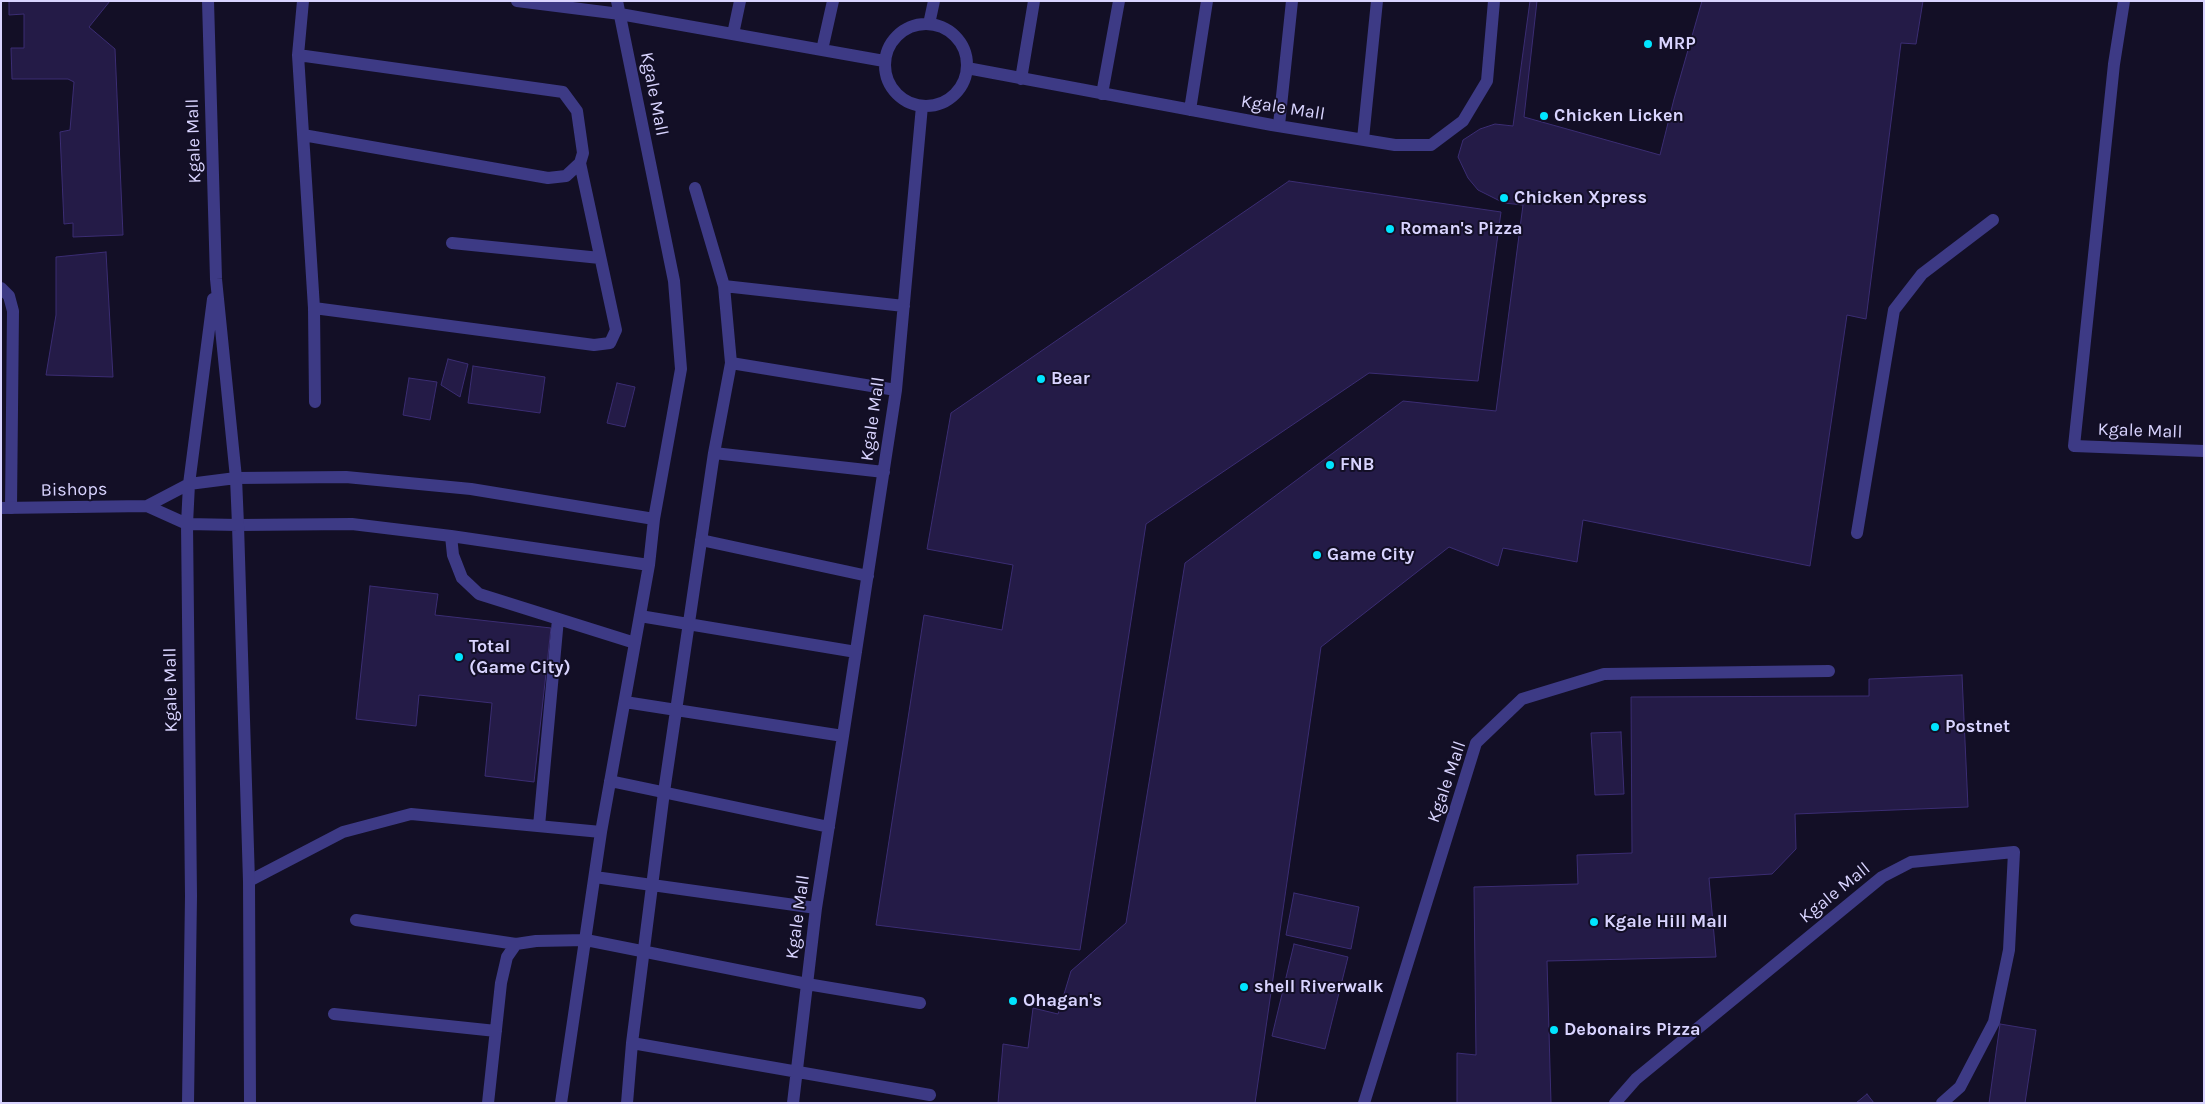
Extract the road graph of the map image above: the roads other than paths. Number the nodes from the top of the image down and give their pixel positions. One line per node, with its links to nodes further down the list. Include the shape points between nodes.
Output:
1 (208, 1): 34 (street, Kgale Mall)
2 (302, 1): 19 (street)
3 (517, 1): 15 (street)
4 (617, 1): 15 (street, Kgale Mall)
5 (740, 1): 17 (street)
6 (833, 1): 18 (street)
7 (934, 1): 16 (street)
8 (1034, 1): 22 (street)
9 (1119, 1): 23 (street)
10 (1207, 1): 25 (street)
11 (1292, 1): 26 (street)
12 (1377, 1): 28 (street)
13 (1494, 1): 28 (street, Kgale Mall, via 1487,81 1463,121 1431,145 1395,145)
14 (2124, 1): 43 (street, Kgale Mall, via 2114,64 2074,446)
15 (620, 14): 17 (street); 50 (street, Kgale Mall, via 674,281 681,370)
16 (929, 24): 20 (street, via 899,33 889,46); 21 (street, via 945,28 957,38 965,53)
17 (733, 34): 18 (street)
18 (822, 50): 20 (street)
19 (298, 55): 27 (street); 29 (street, via 563,92 577,111 583,153)
20 (884, 61): 24 (street, via 886,77 894,91 906,101)
21 (967, 68): 22 (street, Kgale Mall); 24 (street, via 962,84 952,97 938,104)
22 (1021, 79): 23 (street, Kgale Mall)
23 (1102, 94): 25 (street, Kgale Mall)
24 (922, 106): 37 (street, Kgale Mall)
25 (1190, 110): 26 (street, Kgale Mall)
26 (1279, 125): 28 (street, Kgale Mall)
27 (303, 134): 29 (street, via 548,178 566,176); 38 (street)
28 (1363, 139)
29 (580, 163): 33 (street)
30 (696, 188): 35 (street)
31 (1993, 220): 53 (street, via 1922,274 1894,310)
32 (452, 243): 33 (street)
33 (600, 258): 38 (street, via 616,330 610,343 594,345)
34 (216, 279): 46 (street, Kgale Mall); 47 (street, Kgale Mall)
35 (724, 286): 37 (street); 39 (street)
36 (1, 288): 42 (street, via 9,296 13,311)
37 (904, 306): 40 (street, Kgale Mall)
38 (314, 308): 41 (street)
39 (731, 363): 40 (street); 44 (street)
40 (896, 390): 45 (street, Kgale Mall)
41 (315, 402)
42 (6, 424): 49 (street, via 13,450)
43 (2204, 451)
44 (714, 454): 45 (street); 55 (street)
45 (884, 472): 57 (street, Kgale Mall)
46 (236, 478): 47 (street); 50 (street, via 346,477 461,488); 52 (street, Kgale Mall)
47 (189, 484): 48 (street, Bishops); 51 (street, Kgale Mall)
48 (147, 506): 49 (street, Bishops); 51 (street, Bishops)
49 (6, 508)
50 (654, 519): 56 (street, Kgale Mall)
51 (187, 524): 52 (street); 87 (street, Kgale Mall, via 191,896)
52 (238, 525): 54 (street, via 352,524); 73 (street, Kgale Mall)
53 (1857, 533)
54 (451, 536): 56 (street); 59 (street, via 462,578 479,594)
55 (702, 540): 57 (street); 60 (street)
56 (649, 565): 58 (street, Kgale Mall)
57 (868, 576): 62 (street, Kgale Mall)
58 (640, 616): 60 (street); 61 (street, Kgale Mall)
59 (558, 618): 61 (street); 69 (street)
60 (688, 624): 62 (street); 65 (street)
61 (635, 643): 64 (street, Kgale Mall)
62 (856, 652): 66 (street, Kgale Mall)
63 (1829, 671): 93 (street, Kgale Mall, via 1604,674 1522,699 1476,743)
64 (625, 702): 65 (street); 67 (street, Kgale Mall)
65 (677, 710): 66 (street); 68 (street)
66 (843, 736): 70 (street, Kgale Mall)
67 (610, 781): 68 (street); 71 (street, Kgale Mall)
68 (664, 792): 70 (street); 74 (street)
69 (539, 826): 71 (street); 73 (street, via 411,814 343,832)
70 (829, 827): 75 (street, Kgale Mall)
71 (601, 832): 72 (street, Kgale Mall)
72 (595, 877): 74 (street); 77 (street, Kgale Mall)
73 (249, 881): 88 (street, Kgale Mall)
74 (653, 885): 75 (street); 79 (street)
75 (816, 908): 80 (street, Kgale Mall)
76 (356, 920): 78 (street)
77 (586, 940): 78 (street); 79 (street); 90 (street, Kgale Mall)
78 (516, 944): 83 (street, via 507,957 500,983)
79 (644, 952): 80 (street); 84 (street)
80 (807, 984): 81 (street); 85 (street, Kgale Mall)
81 (920, 1003)
82 (334, 1014): 83 (street)
83 (496, 1031): 89 (street)
84 (632, 1043): 85 (street); 91 (street)
85 (796, 1071): 86 (street); 92 (street, Kgale Mall)
86 (930, 1095)
87 (188, 1103)
88 (250, 1103)
89 (488, 1103)
90 (561, 1103)
91 (627, 1103)
92 (792, 1103)
93 (1364, 1103)
94 (1615, 1103): 95 (street, Kgale Mall, via 1636,1078 1882,877 1910,862 2014,852 2009,950 1994,1022 1960,1087)
95 (1942, 1103)

